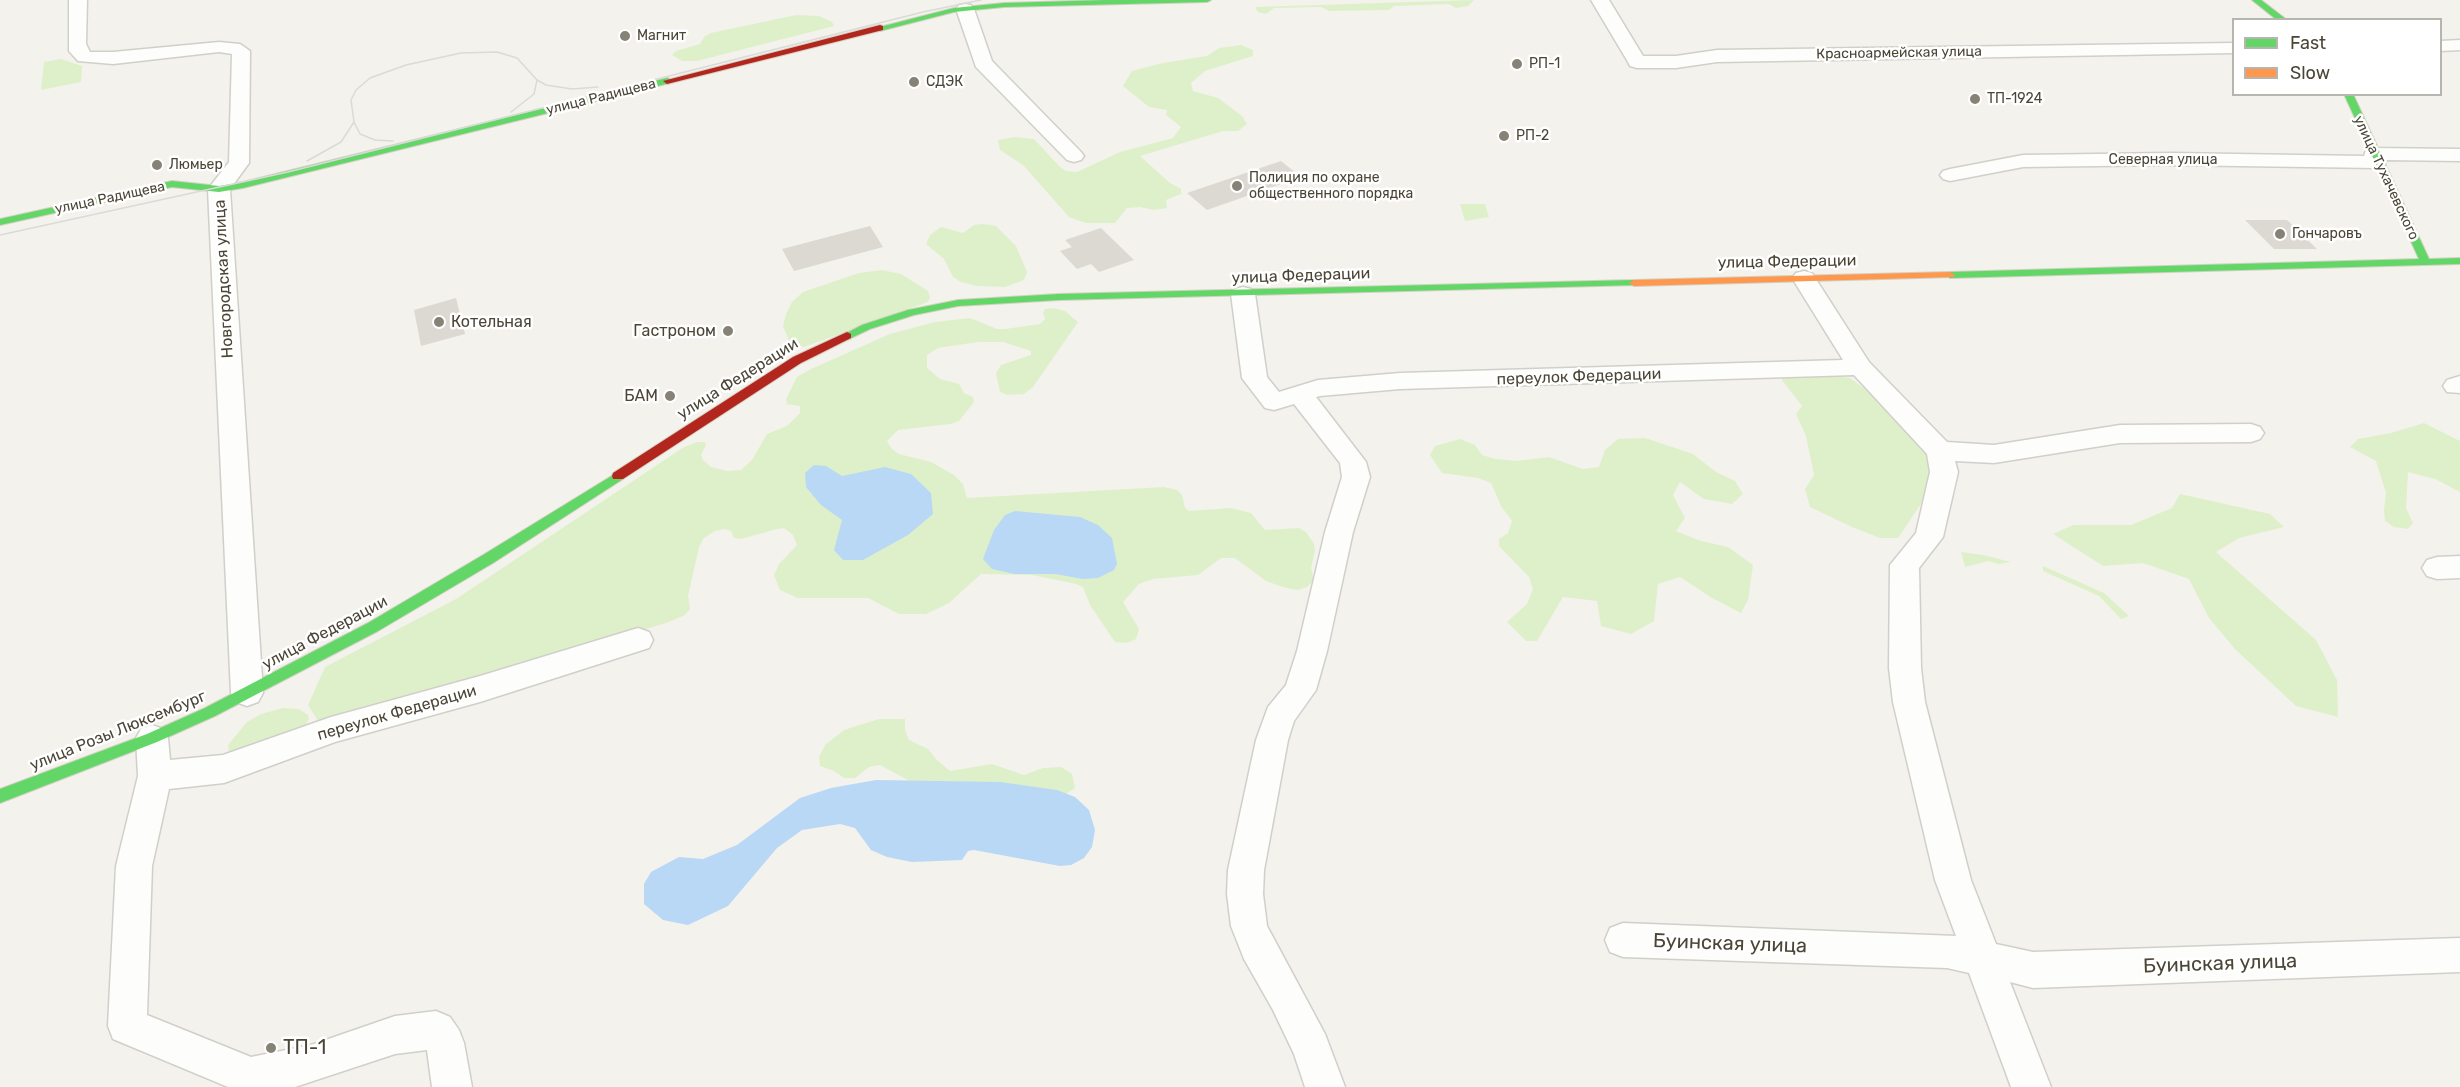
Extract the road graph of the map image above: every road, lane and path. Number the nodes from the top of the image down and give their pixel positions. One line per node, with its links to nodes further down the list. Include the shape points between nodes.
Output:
1 (78, 0): 15 (street, Новгородская улица, via 77,44 85,57 113,58 219,47 241,51 238,163)
2 (1208, 0): 5 (main road, улица Радищева)
3 (1600, 0): 9 (street, Красноармейская улица, via 1637,62 1883,52)
4 (2256, 0): 6 (main road)
5 (965, 9): 12 (street, via 982,63); 15 (main road, улица Радищева)
6 (2280, 18)
7 (2460, 45): 8 (street)
8 (2442, 46)
9 (2232, 48)
10 (2349, 96): 13 (main road, улица Тухачевского)
11 (2460, 155): 13 (street, Северная улица)
12 (1074, 156)
13 (2375, 158): 14 (street, Северная улица, via 2024,161); 17 (main road, улица Тухачевского)
14 (1950, 175)
15 (219, 189): 16 (main road, улица Радищева, via 172,184); 26 (street, Новгородская улица)
16 (0, 222)
17 (2425, 261): 18 (main road, улица Федерации); 19 (main road, улица Федерации)
18 (2460, 261)
19 (1804, 279): 20 (main road, улица Федерации); 21 (street)
20 (1243, 294): 22 (street, переулок Федерации, via 1255,378 1274,402); 26 (main road, улица Федерации, via 990,300 912,312 866,327 797,360 498,552 373,627)
21 (1860, 367): 22 (street, переулок Федерации, via 1400,381 1318,388); 24 (street)
22 (1300, 394): 34 (street, via 1353,462 1356,477 1300,690 1279,716 1272,740 1246,870 1245,894 1257,947 1311,1048)
23 (2251, 433): 24 (street, via 2120,434 1994,454)
24 (1940, 451): 32 (street, via 1944,472 1929,537 1904,565 1909,702 1953,880)
25 (638, 640): 28 (street, переулок Федерации, via 331,730 224,769)
26 (247, 693): 27 (main road, улица Розы Люксембург)
27 (152, 738): 28 (street); 29 (main road, улица Розы Люксембург)
28 (155, 776): 33 (street, via 134,866 127,1026 251,1077 311,1064 395,1035 436,1030 444,1042)
29 (0, 796)
30 (1623, 940): 32 (street, Буинская улица, via 1947,951)
31 (2460, 955): 32 (street, Буинская улица, via 2033,970)
32 (1981, 959): 35 (street)
33 (452, 1087)
34 (1325, 1087)
35 (2031, 1087)

